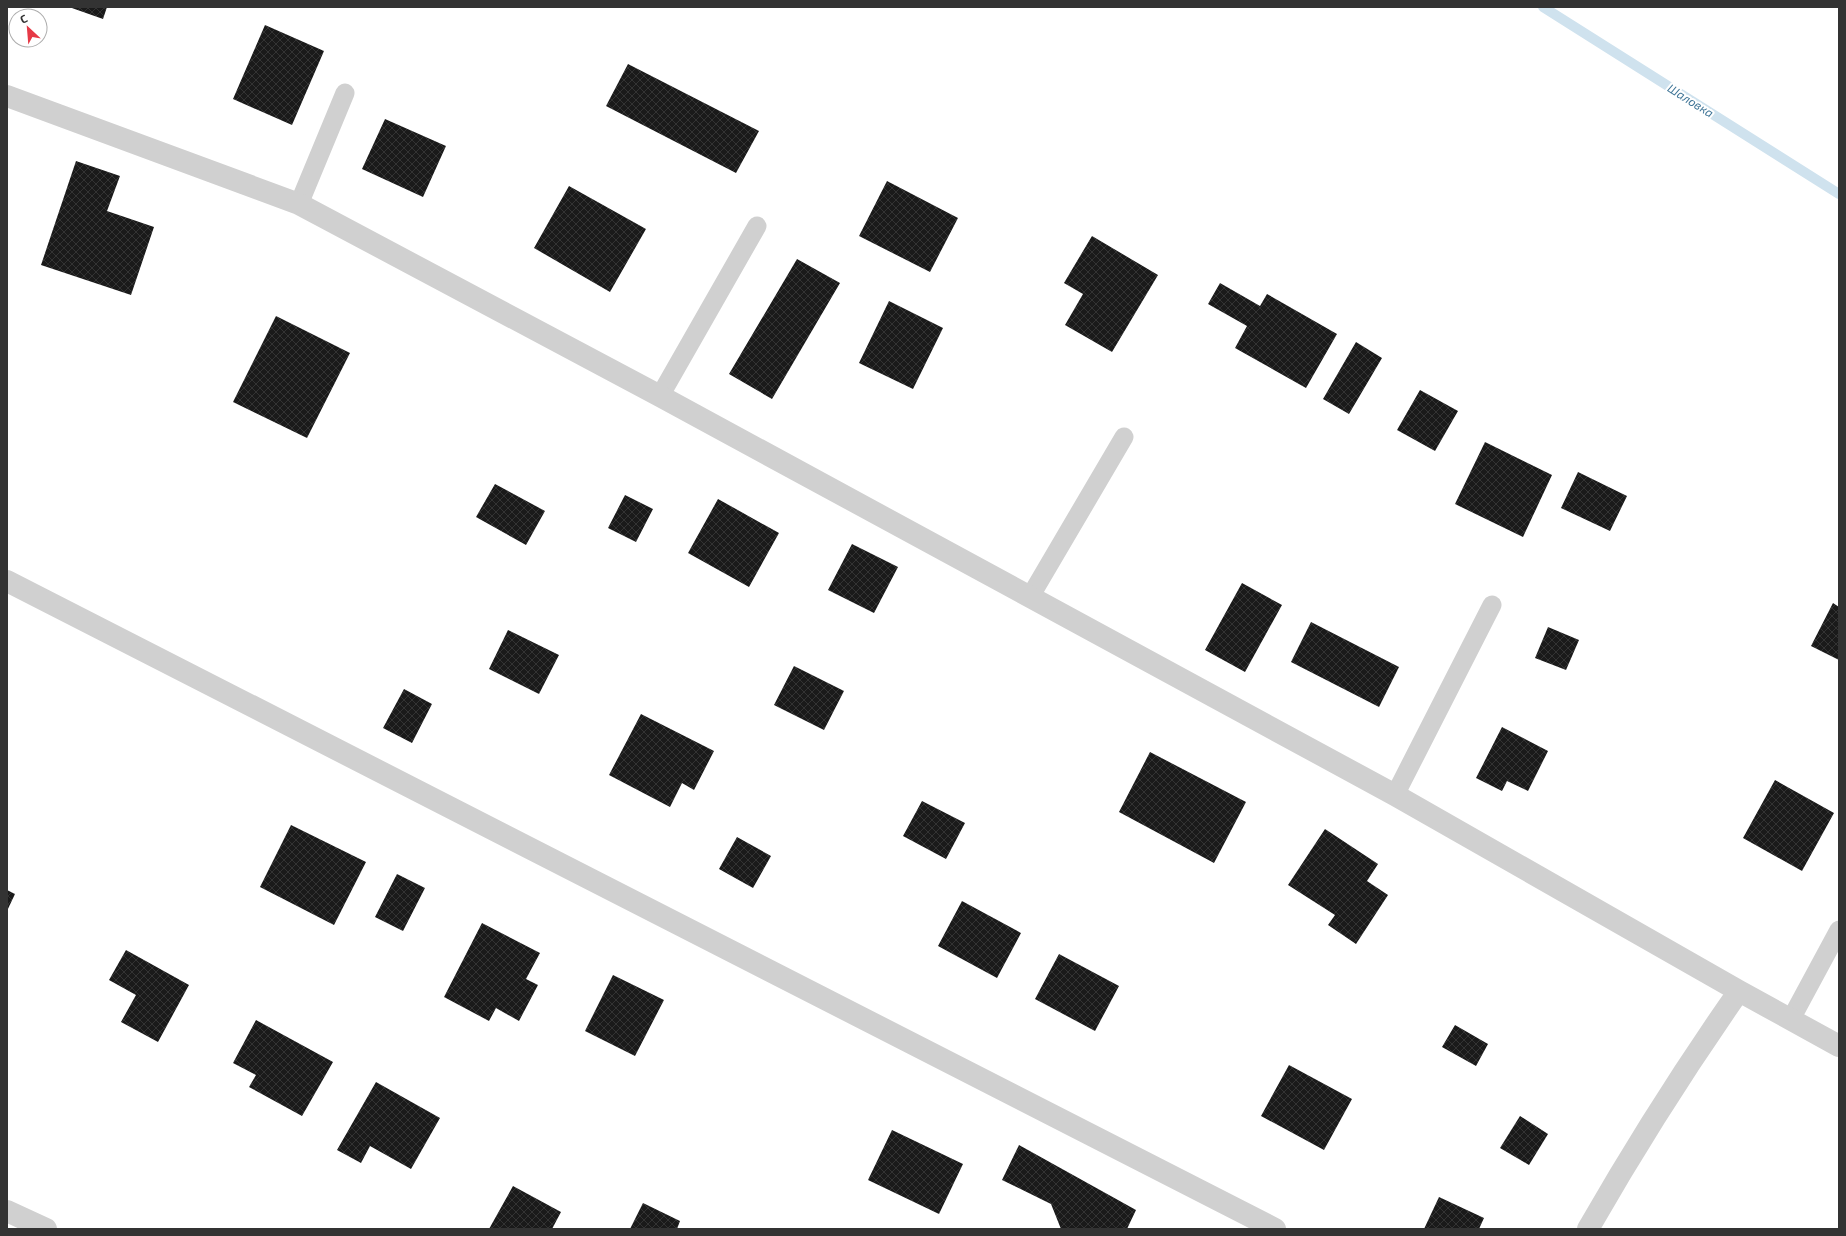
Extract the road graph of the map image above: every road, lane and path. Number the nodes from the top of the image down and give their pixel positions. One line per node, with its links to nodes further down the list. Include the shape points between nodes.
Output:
1 (345, 93): 3 (lane)
2 (7, 96): 3 (street)
3 (299, 204): 5 (street)
4 (757, 226): 5 (lane)
5 (660, 396): 8 (street)
6 (1124, 437): 8 (lane)
7 (7, 581): 17 (street)
8 (1030, 597): 10 (street)
9 (1492, 605): 10 (lane)
10 (1395, 795): 12 (street)
11 (1839, 930): 13 (lane)
12 (1739, 991): 13 (street); 18 (street, via 1671,1092)
13 (1791, 1019): 14 (street)
14 (1839, 1046)
15 (7, 1211): 16 (street)
16 (46, 1229)
17 (1275, 1229)
18 (1588, 1229)

